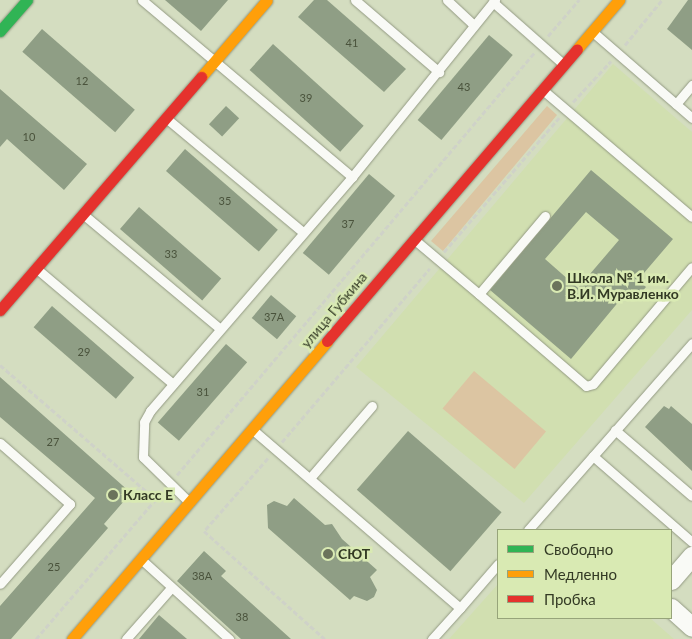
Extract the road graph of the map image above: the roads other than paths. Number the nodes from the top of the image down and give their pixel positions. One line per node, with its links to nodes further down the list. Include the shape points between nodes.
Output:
1 (27, 0): 9 (street)
2 (142, 0): 11 (lane)
3 (267, 0): 11 (street)
4 (355, 0): 13 (lane)
5 (447, 0): 8 (lane)
6 (618, 0): 10 (street, улица Губкина)
7 (494, 1): 8 (lane); 12 (lane)
8 (474, 25): 13 (lane)
9 (0, 31)
10 (592, 32): 12 (street, улица Губкина); 16 (lane)
11 (214, 62): 17 (street); 19 (lane)
12 (564, 64): 15 (street, улица Губкина)
13 (439, 72): 19 (lane)
14 (692, 85): 16 (lane)
15 (542, 90): 22 (lane); 24 (street, улица Губкина)
16 (676, 104): 18 (lane)
17 (166, 118): 20 (street); 23 (lane)
18 (692, 118)
19 (352, 176): 23 (lane)
20 (83, 215): 26 (street); 29 (lane)
21 (544, 216): 27 (lane)
22 (692, 217)
23 (303, 232): 29 (lane)
24 (414, 239): 27 (lane); 33 (street, улица Губкина)
25 (692, 267): 27 (lane, via 593,384 586,386)
26 (36, 269): 28 (street); 31 (lane)
27 (479, 294)
28 (0, 310)
29 (219, 328): 31 (lane)
30 (692, 343): 34 (lane)
31 (173, 384): 39 (lane, via 144,422 142,452)
32 (372, 406): 37 (lane)
33 (253, 430): 37 (lane); 39 (street, улица Губкина)
34 (615, 430): 36 (lane); 38 (lane)
35 (0, 443): 46 (lane, via 70,504)
36 (593, 456): 40 (lane); 41 (lane)
37 (310, 478): 48 (lane)
38 (692, 496)
39 (189, 502): 43 (street, улица Губкина)
40 (529, 529)
41 (692, 542)
42 (692, 556): 45 (street)
43 (140, 558): 47 (lane); 51 (street, улица Губкина)
44 (497, 565): 48 (lane)
45 (672, 579)
46 (0, 584)
47 (171, 588): 52 (lane); 53 (lane)
48 (460, 608): 54 (lane)
49 (672, 609): 50 (street)
50 (692, 627)
51 (72, 639)
52 (126, 639)
53 (228, 639)
54 (432, 639)

